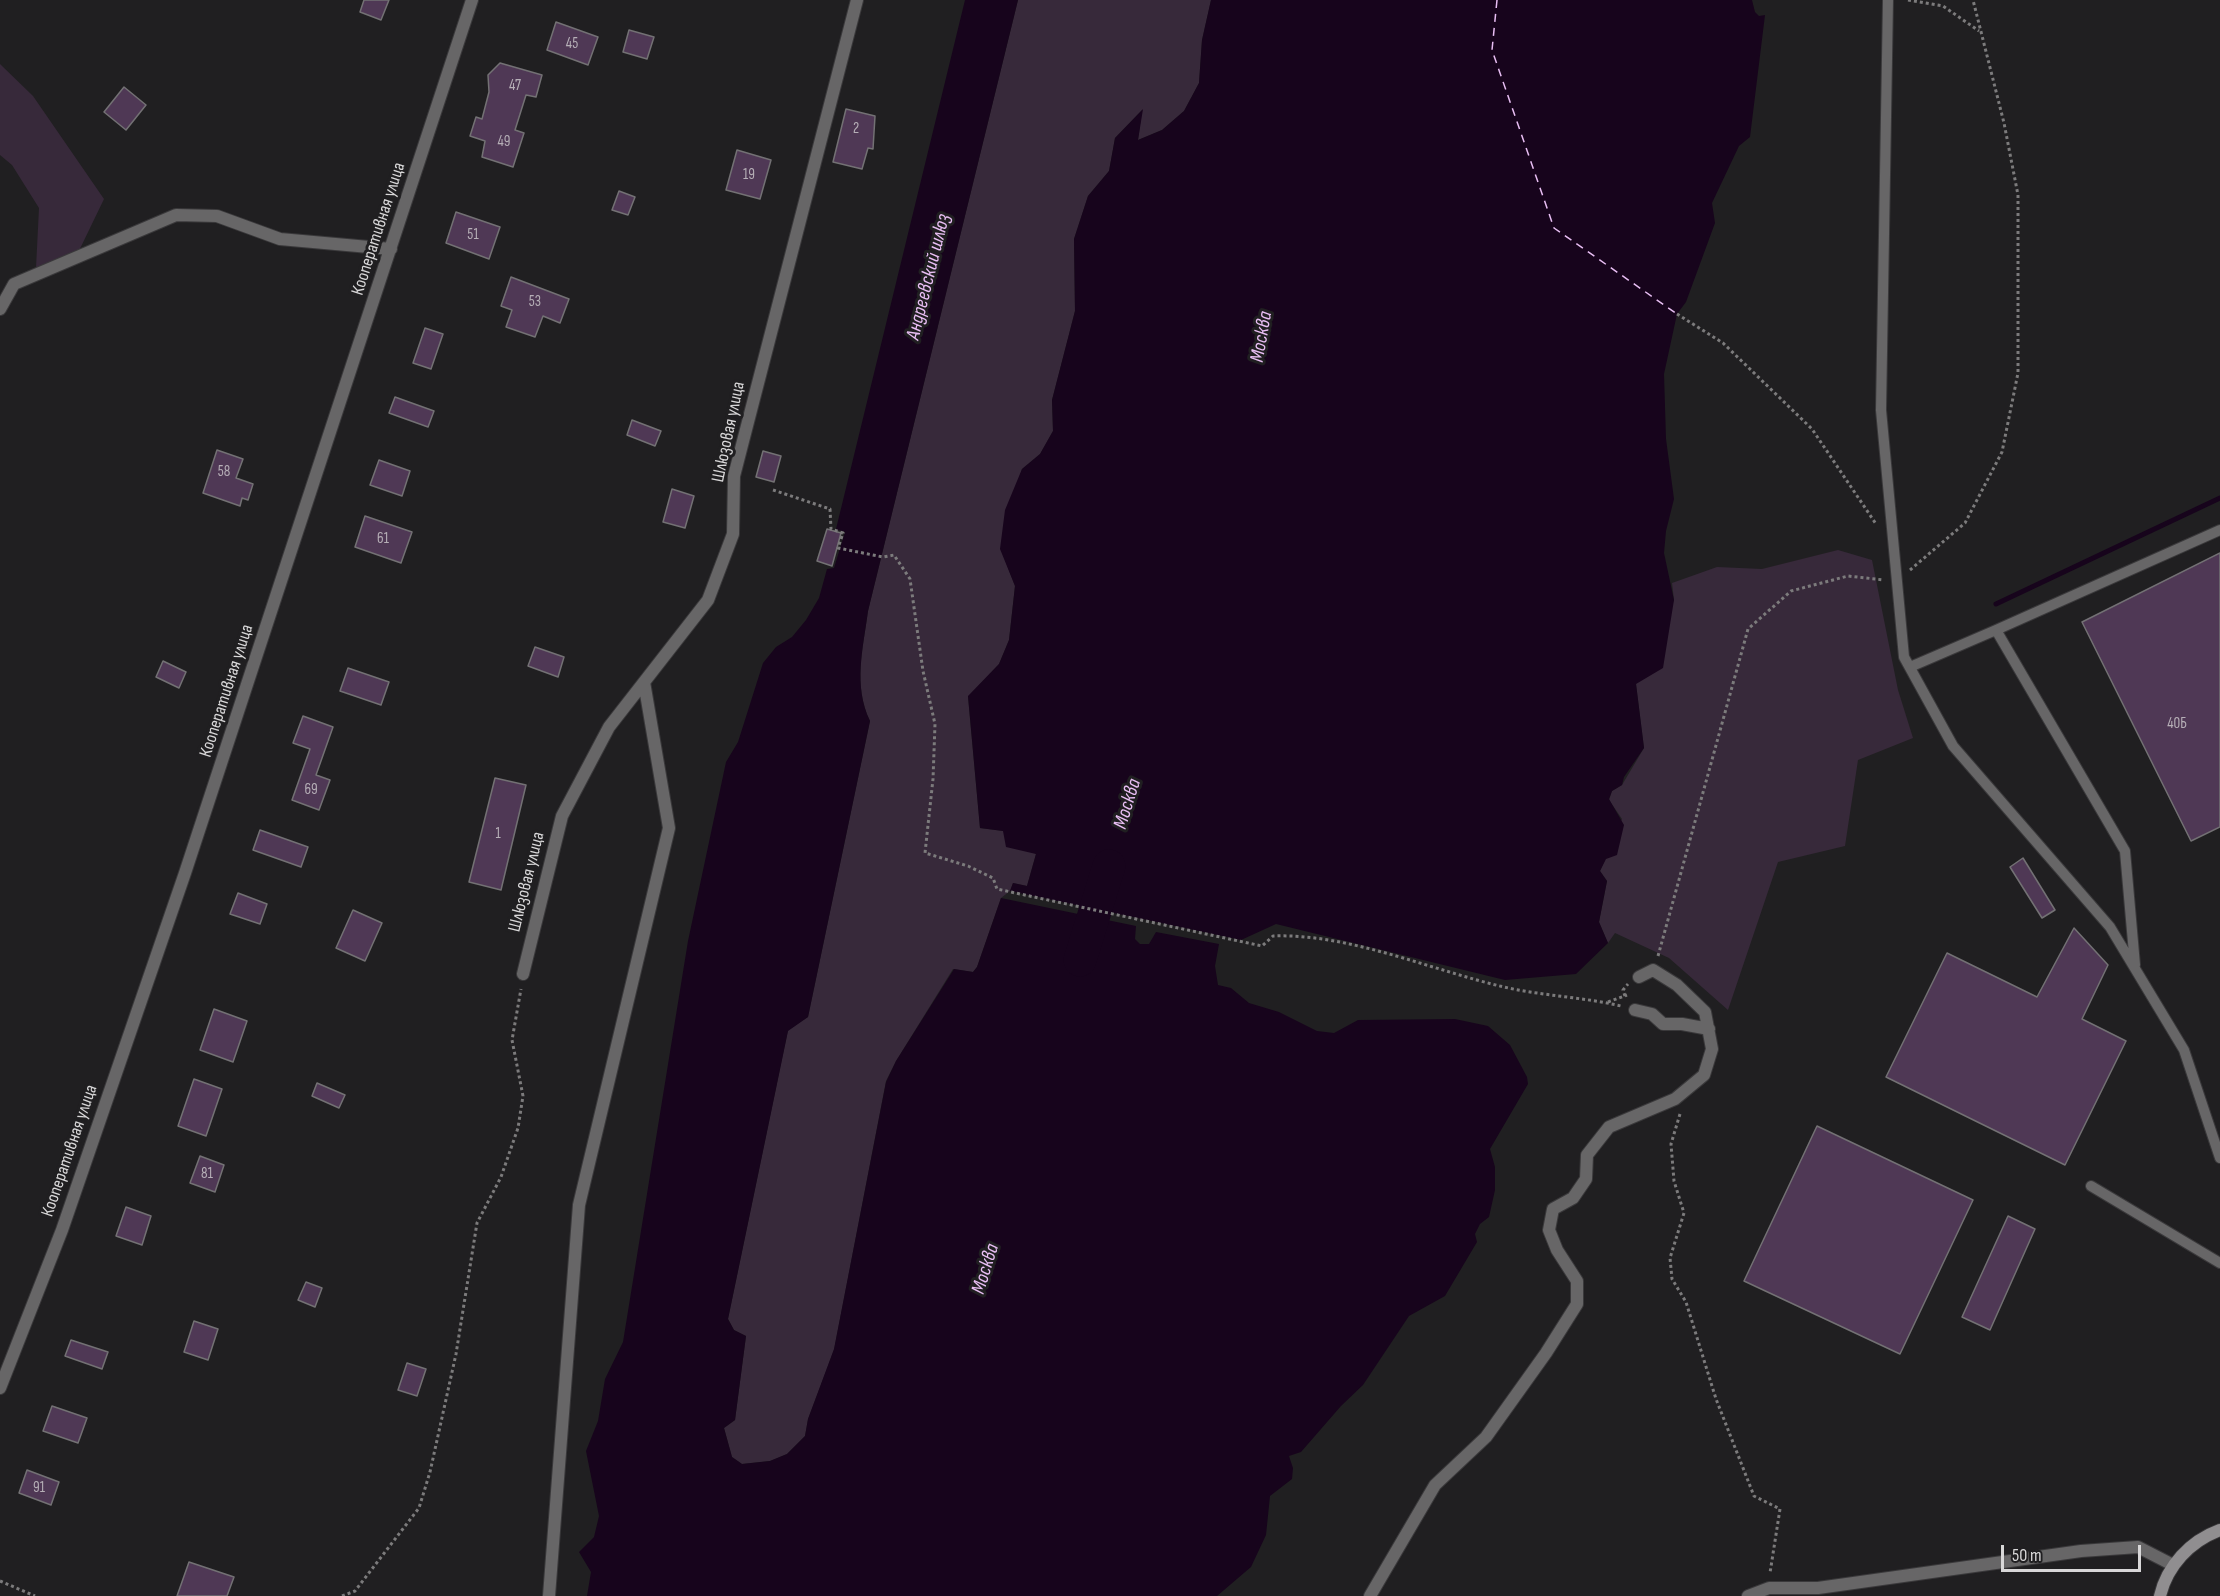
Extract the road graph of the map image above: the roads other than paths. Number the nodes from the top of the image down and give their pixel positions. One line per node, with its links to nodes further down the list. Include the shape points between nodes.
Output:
1 (472, 0): 4 (street, Кооперативная улица)
2 (857, 0): 9 (street, Шлюзовая улица, via 734,476 733,534 708,600)
3 (1888, 0): 8 (lane, via 1881,410 1904,657)
4 (391, 249): 5 (street, via 280,239 217,216 176,215 14,284); 18 (street, Кооперативная улица, via 186,873 62,1230)
5 (0, 309)
6 (2220, 530): 7 (lane)
7 (1996, 630): 8 (lane); 10 (lane, via 2125,851)
8 (1910, 667): 10 (lane, via 1953,746 2110,927)
9 (644, 682): 11 (street, Шлюзовая улица, via 609,727 562,816); 22 (street, via 669,828 579,1205)
10 (2135, 968): 15 (lane, via 2184,1050)
11 (524, 974)
12 (1639, 977): 14 (street, via 1653,970 1677,985 1705,1012)
13 (1635, 1010): 14 (street, via 1652,1014 1663,1024)
14 (1709, 1029): 23 (street, via 1712,1049 1704,1074 1675,1098 1609,1127 1587,1155 1586,1179 1573,1198 1553,1209 1549,1230 1577,1281 1577,1304 1485,1437 1435,1485)
15 (2220, 1158)
16 (2091, 1186): 17 (lane)
17 (2220, 1263)
18 (0, 1388)
19 (2220, 1530): 20 (main road)
20 (2173, 1564): 21 (main road); 24 (street, via 2138,1548 2081,1551 1818,1588 1769,1588)
21 (2161, 1591)
22 (549, 1596)
23 (1370, 1596)
24 (1748, 1596)

